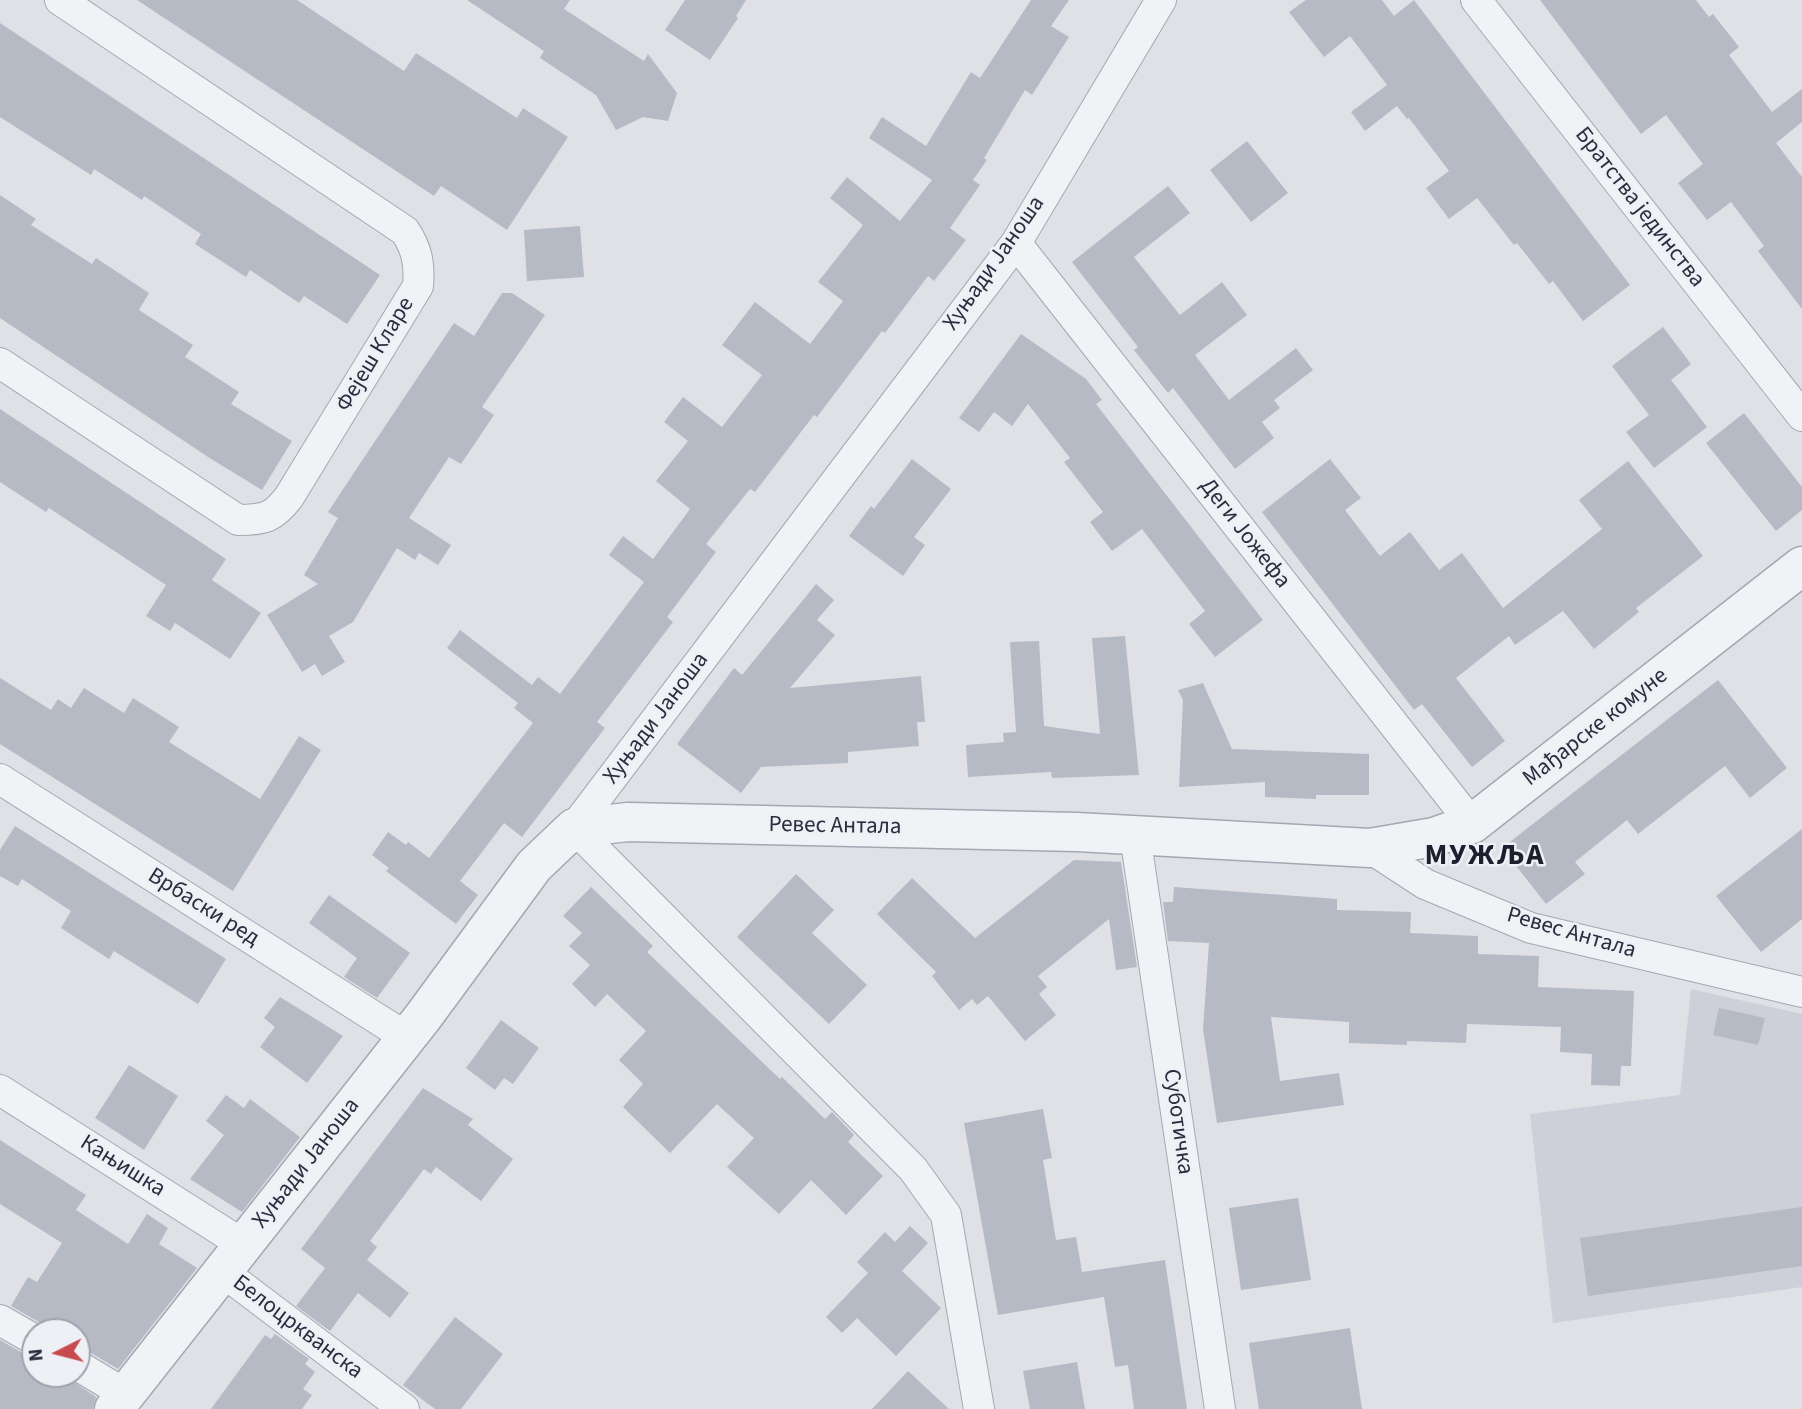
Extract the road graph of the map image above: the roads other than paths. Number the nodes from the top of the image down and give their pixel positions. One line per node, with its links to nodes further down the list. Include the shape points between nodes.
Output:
1 (61, 0): 5 (street, Фејеш Кларе, via 405,231 417,253 418,286 289,497 267,518 238,520)
2 (1161, 0): 4 (street, Хуњади Јаноша)
3 (1476, 0): 6 (street, Братства јединства)
4 (1016, 243): 9 (street, Деги Јожефа); 10 (street, Хуњади Јаноша)
5 (0, 363)
6 (1802, 416)
7 (1802, 566): 9 (street, Мађарске комуне)
8 (0, 779): 14 (street, Врбаски ред)
9 (1472, 824): 12 (street, Мађарске комуне, via 1434,837)
10 (575, 828): 11 (street, Ревес Антала, via 628,822); 14 (street, Хуњади Јаноша, via 534,866); 22 (street, via 913,1169 933,1196 946,1215)
11 (1135, 835): 12 (street, Ревес Антала); 23 (street, Суботичка)
12 (1370, 848): 13 (street, Ревес Антала, via 1425,884 1531,928)
13 (1802, 992)
14 (407, 1037): 16 (street, Хуњади Јаноша)
15 (0, 1090): 16 (street, Кањишка)
16 (233, 1258): 20 (street, Хуњади Јаноша); 21 (street, Белоцркванска)
17 (0, 1320): 18 (street)
18 (21, 1332)
19 (91, 1377): 20 (street)
20 (119, 1401)
21 (404, 1409)
22 (979, 1409)
23 (1220, 1409)

